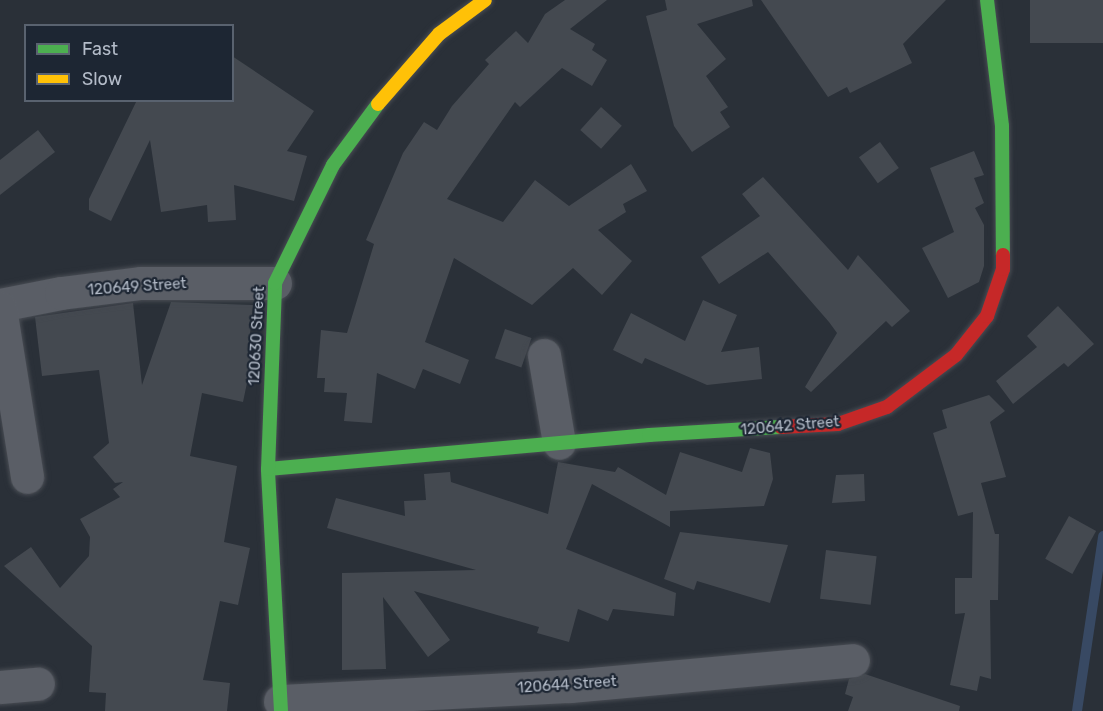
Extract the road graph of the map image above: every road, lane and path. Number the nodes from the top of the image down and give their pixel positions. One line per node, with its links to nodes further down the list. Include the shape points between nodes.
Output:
1 (485, 0): 3 (street, 120630 Street, via 439,34 384,96 333,165)
2 (987, 0): 6 (street, 120642 Street, via 1002,126 1003,269 987,316 956,355 887,407 838,424)
3 (275, 283): 4 (street, 120649 Street, via 141,283 61,293); 7 (street, 120630 Street)
4 (0, 306): 8 (street)
5 (544, 356): 6 (street)
6 (559, 443): 7 (street, 120642 Street)
7 (268, 470): 12 (street, 120630 Street)
8 (27, 477)
9 (853, 660): 12 (street, 120644 Street, via 570,686)
10 (38, 684): 11 (street)
11 (0, 687)
12 (281, 706)

